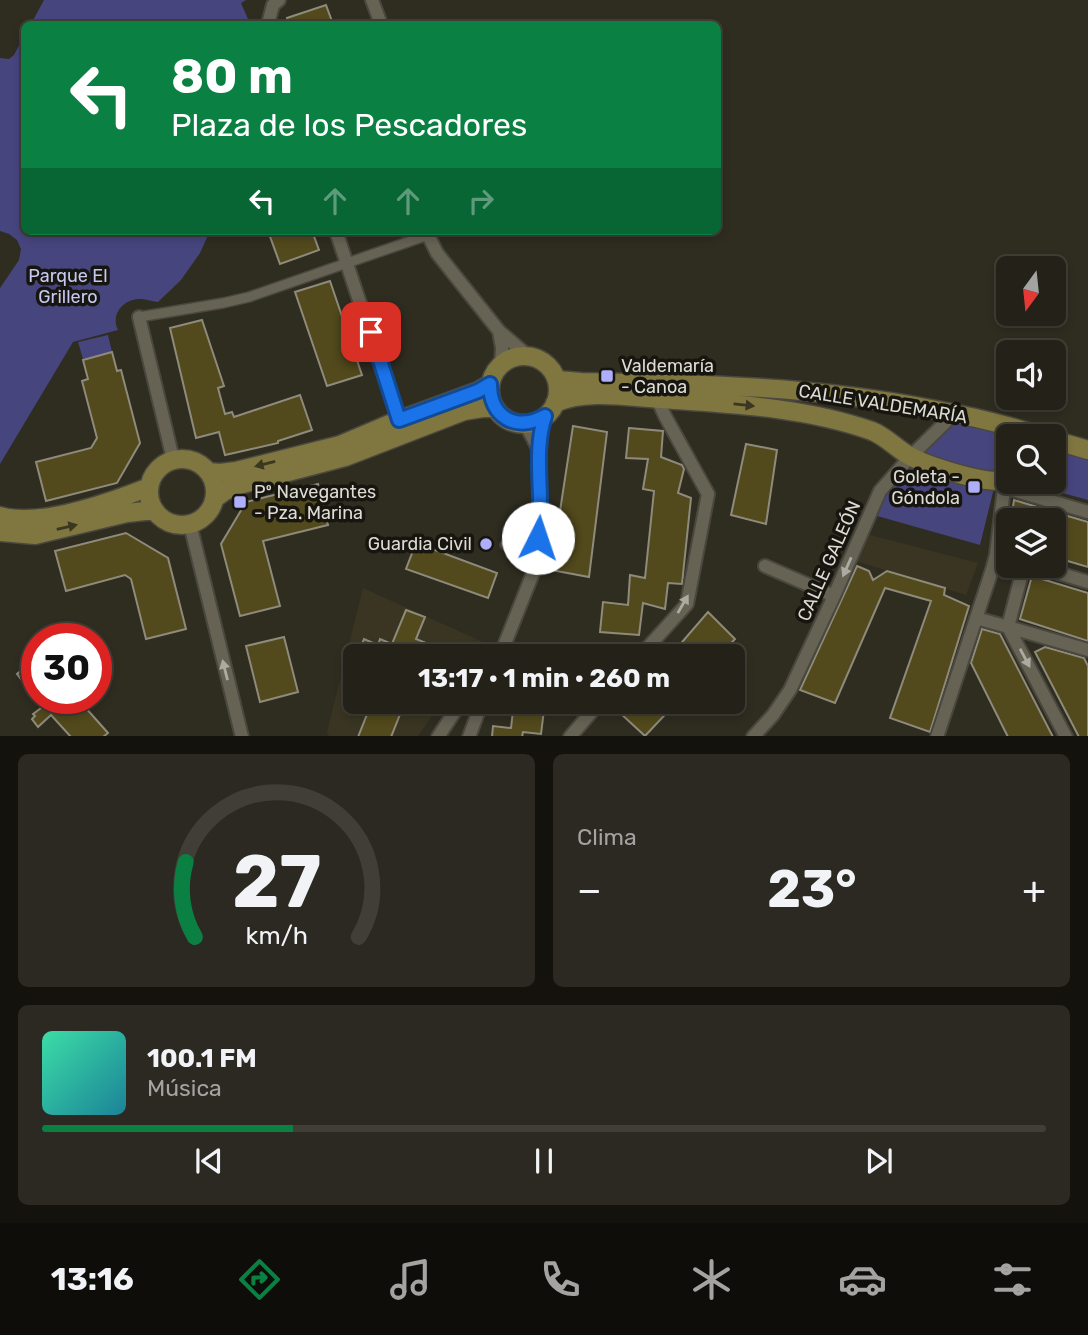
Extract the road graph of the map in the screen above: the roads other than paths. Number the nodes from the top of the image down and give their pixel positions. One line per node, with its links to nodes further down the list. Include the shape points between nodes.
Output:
1 (279, 0): 3 (street)
2 (372, 0): 4 (street)
3 (269, 21)
4 (380, 21)
5 (337, 235): 8 (street)
6 (421, 235): 8 (street)
7 (428, 235): 10 (street)
8 (347, 262): 9 (street, via 249,297); 19 (street)
9 (139, 317): 28 (street)
10 (499, 331): 11 (street); 12 (street)
11 (528, 356): 12 (main road); 13 (main road, via 547,365)
12 (501, 364): 14 (main road)
13 (557, 380): 17 (main road); 18 (main road, CALLE VALDEMARÍA, via 795,390)
14 (490, 384): 16 (main road); 19 (main road)
15 (661, 399): 17 (main road, CALLE VALDEMARÍA, via 579,396); 27 (main road, CALLE VALDEMARÍA, one-way to 27, via 741,404 845,422 877,433); 50 (street, one-way to 15, via 687,604 708,494 665,416)
16 (495, 408): 21 (main road, via 510,421); 33 (main road, via 464,411 345,457 239,485)
17 (550, 409): 21 (main road, via 534,422); 25 (street, via 542,425)
18 (955, 413): 20 (main road, CALLE VALDEMARÍA); 27 (street, CALLE GALEÓN)
19 (399, 420): 29 (main road, one-way to 29, via 340,445 236,471)
20 (993, 421): 22 (main road); 23 (main road, CALLE VALDEMARÍA)
21 (522, 424): 25 (street)
22 (996, 424)
23 (1002, 424)
24 (1066, 444): 26 (main road)
25 (539, 450): 40 (street, via 541,520)
26 (1088, 450)
27 (910, 457): 30 (main road, CALLE VALDEMARÍA); 46 (street, CALLE GALEÓN, one-way to 46, via 880,491)
28 (173, 460): 29 (main road, via 193,460); 31 (main road, via 157,470)
29 (208, 472): 33 (main road)
30 (996, 482)
31 (149, 487): 34 (main road); 36 (main road, via 65,514)
32 (1038, 494): 35 (street)
33 (214, 499): 37 (main road, via 205,515)
34 (154, 510): 37 (main road, via 170,522); 38 (main road, one-way to 34, via 35,535)
35 (1088, 512)
36 (0, 516)
37 (190, 524): 55 (street, one-way to 37)
38 (0, 532)
39 (504, 545): 40 (lane)
40 (535, 556): 49 (street, via 533,573)
41 (765, 566): 46 (street)
42 (996, 571): 47 (street)
43 (1066, 575): 45 (street)
44 (1021, 578): 48 (street)
45 (1088, 582)
46 (834, 596): 59 (street, CALLE GALEÓN, via 790,690)
47 (976, 618): 48 (street); 60 (street)
48 (1008, 627): 51 (street); 61 (street, one-way to 61)
49 (505, 643)
50 (651, 644)
51 (1088, 650)
52 (453, 714): 56 (street)
53 (477, 714): 57 (street)
54 (590, 714): 58 (street)
55 (242, 736)
56 (439, 736)
57 (468, 736)
58 (571, 736)
59 (754, 736)
60 (937, 736)
61 (1065, 736)

